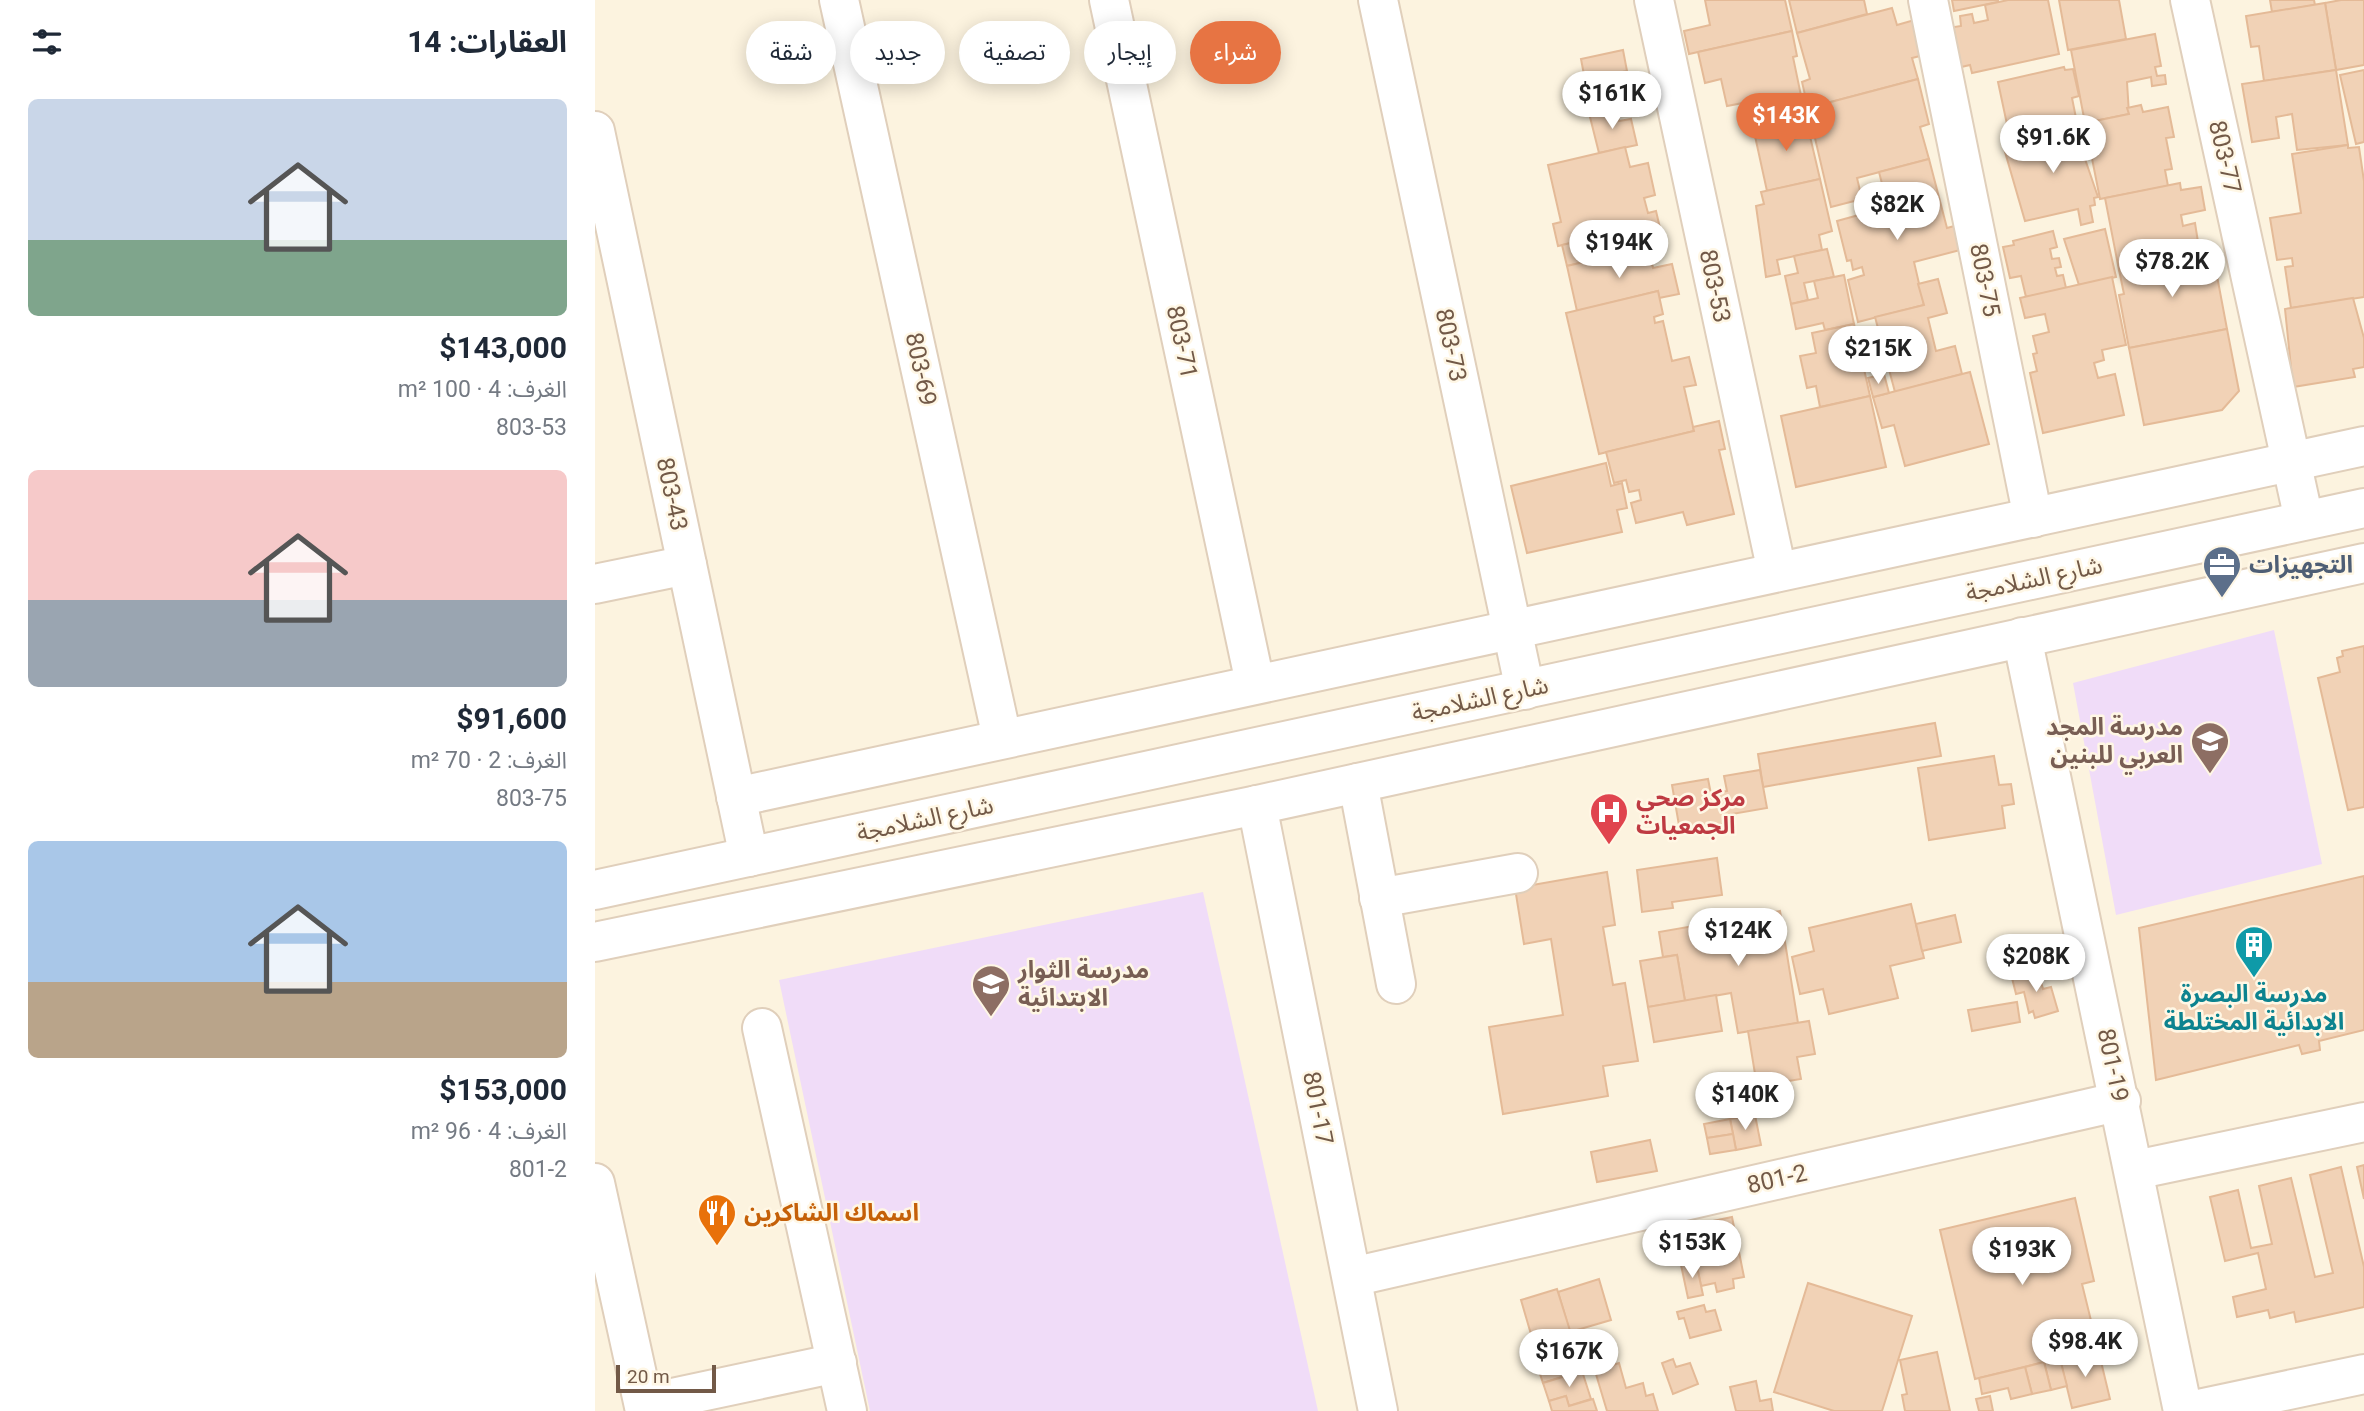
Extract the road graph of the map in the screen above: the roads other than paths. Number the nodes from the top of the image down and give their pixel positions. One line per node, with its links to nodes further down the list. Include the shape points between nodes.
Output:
1 (839, 0): 21 (street, 803-69)
2 (1109, 0): 19 (street, 803-71)
3 (1378, 0): 17 (street, 803-73)
4 (1654, 0): 15 (street, 803-53)
5 (1928, 0): 11 (street, 803-75)
6 (2190, 0): 9 (street, 803-77)
7 (596, 145): 14 (street, 803-43)
8 (2364, 446): 9 (street)
9 (2293, 461): 11 (street); 12 (street, 803-77)
10 (2364, 508): 12 (street, شارع الشلامجة)
11 (2033, 518): 15 (street)
12 (2304, 520): 20 (street, شارع الشلامجة)
13 (2364, 564): 18 (street)
14 (687, 565): 16 (street); 23 (street, 803-43)
15 (1777, 572): 17 (street)
16 (595, 584)
17 (1511, 629): 19 (street); 20 (street, 803-73)
18 (2022, 637): 22 (street); 32 (street, 801-19)
19 (1255, 683): 21 (street)
20 (1525, 690): 25 (street, شارع الشلامجة)
21 (1002, 738): 23 (street)
22 (1358, 783): 24 (street); 28 (street)
23 (736, 797): 25 (street, 803-43)
24 (1257, 805): 29 (street); 36 (street, 801-17)
25 (749, 857): 27 (street, شارع الشلامجة)
26 (1518, 873): 28 (street)
27 (595, 890)
28 (1379, 898): 30 (street)
29 (595, 942)
30 (1396, 984)
31 (762, 1028): 37 (street)
32 (2121, 1101): 34 (street, 801-19); 36 (street, 801-2)
33 (2364, 1122): 34 (street)
34 (2135, 1170): 43 (street, 801-19)
35 (595, 1183): 40 (street)
36 (1352, 1277): 42 (street, 801-17)
37 (837, 1363): 40 (street); 41 (street)
38 (2364, 1374): 39 (street)
39 (2331, 1396): 44 (street)
40 (644, 1407)
41 (847, 1411)
42 (1378, 1411)
43 (2183, 1411)
44 (2189, 1411)

